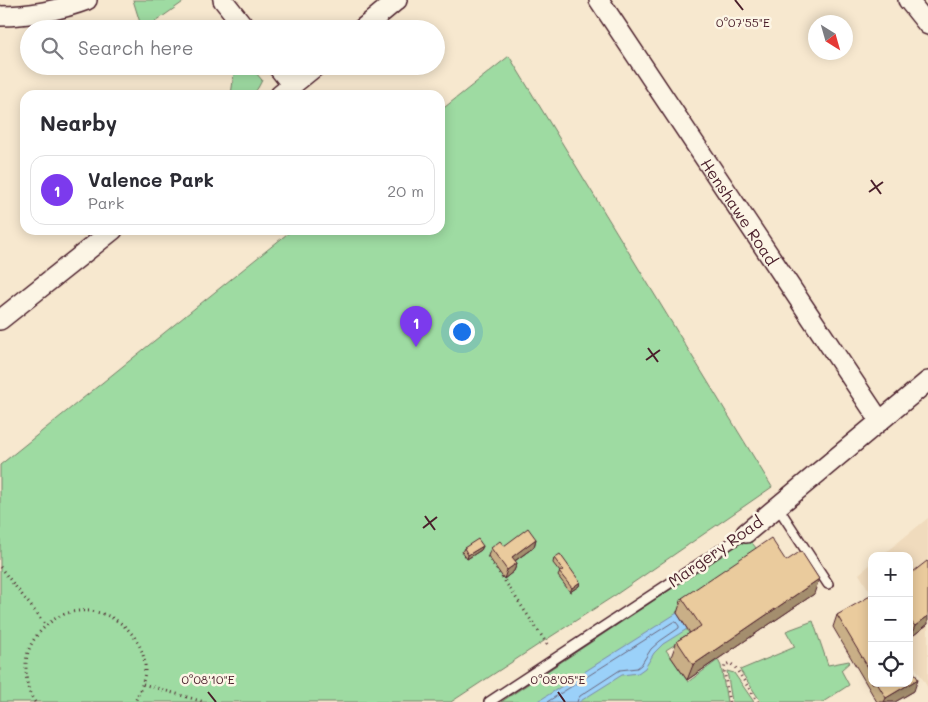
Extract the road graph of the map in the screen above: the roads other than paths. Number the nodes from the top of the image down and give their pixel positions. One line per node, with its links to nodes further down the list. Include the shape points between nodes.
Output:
1 (86, 0): 6 (street, via 46,11)
2 (223, 0): 7 (street)
3 (397, 0): 8 (street)
4 (599, 0): 16 (street, Henshawe Road)
5 (908, 0): 9 (street)
6 (0, 16)
7 (239, 20)
8 (373, 20)
9 (928, 25)
10 (280, 75): 12 (street)
11 (305, 75): 12 (street)
12 (286, 90)
13 (107, 235): 14 (street)
14 (0, 320)
15 (928, 381): 16 (street, Margery Road)
16 (880, 421): 17 (street, Margery Road)
17 (777, 506): 18 (street, Margery Road); 19 (lane)
18 (746, 533): 20 (lane, Margery Road)
19 (828, 584)
20 (489, 702)

